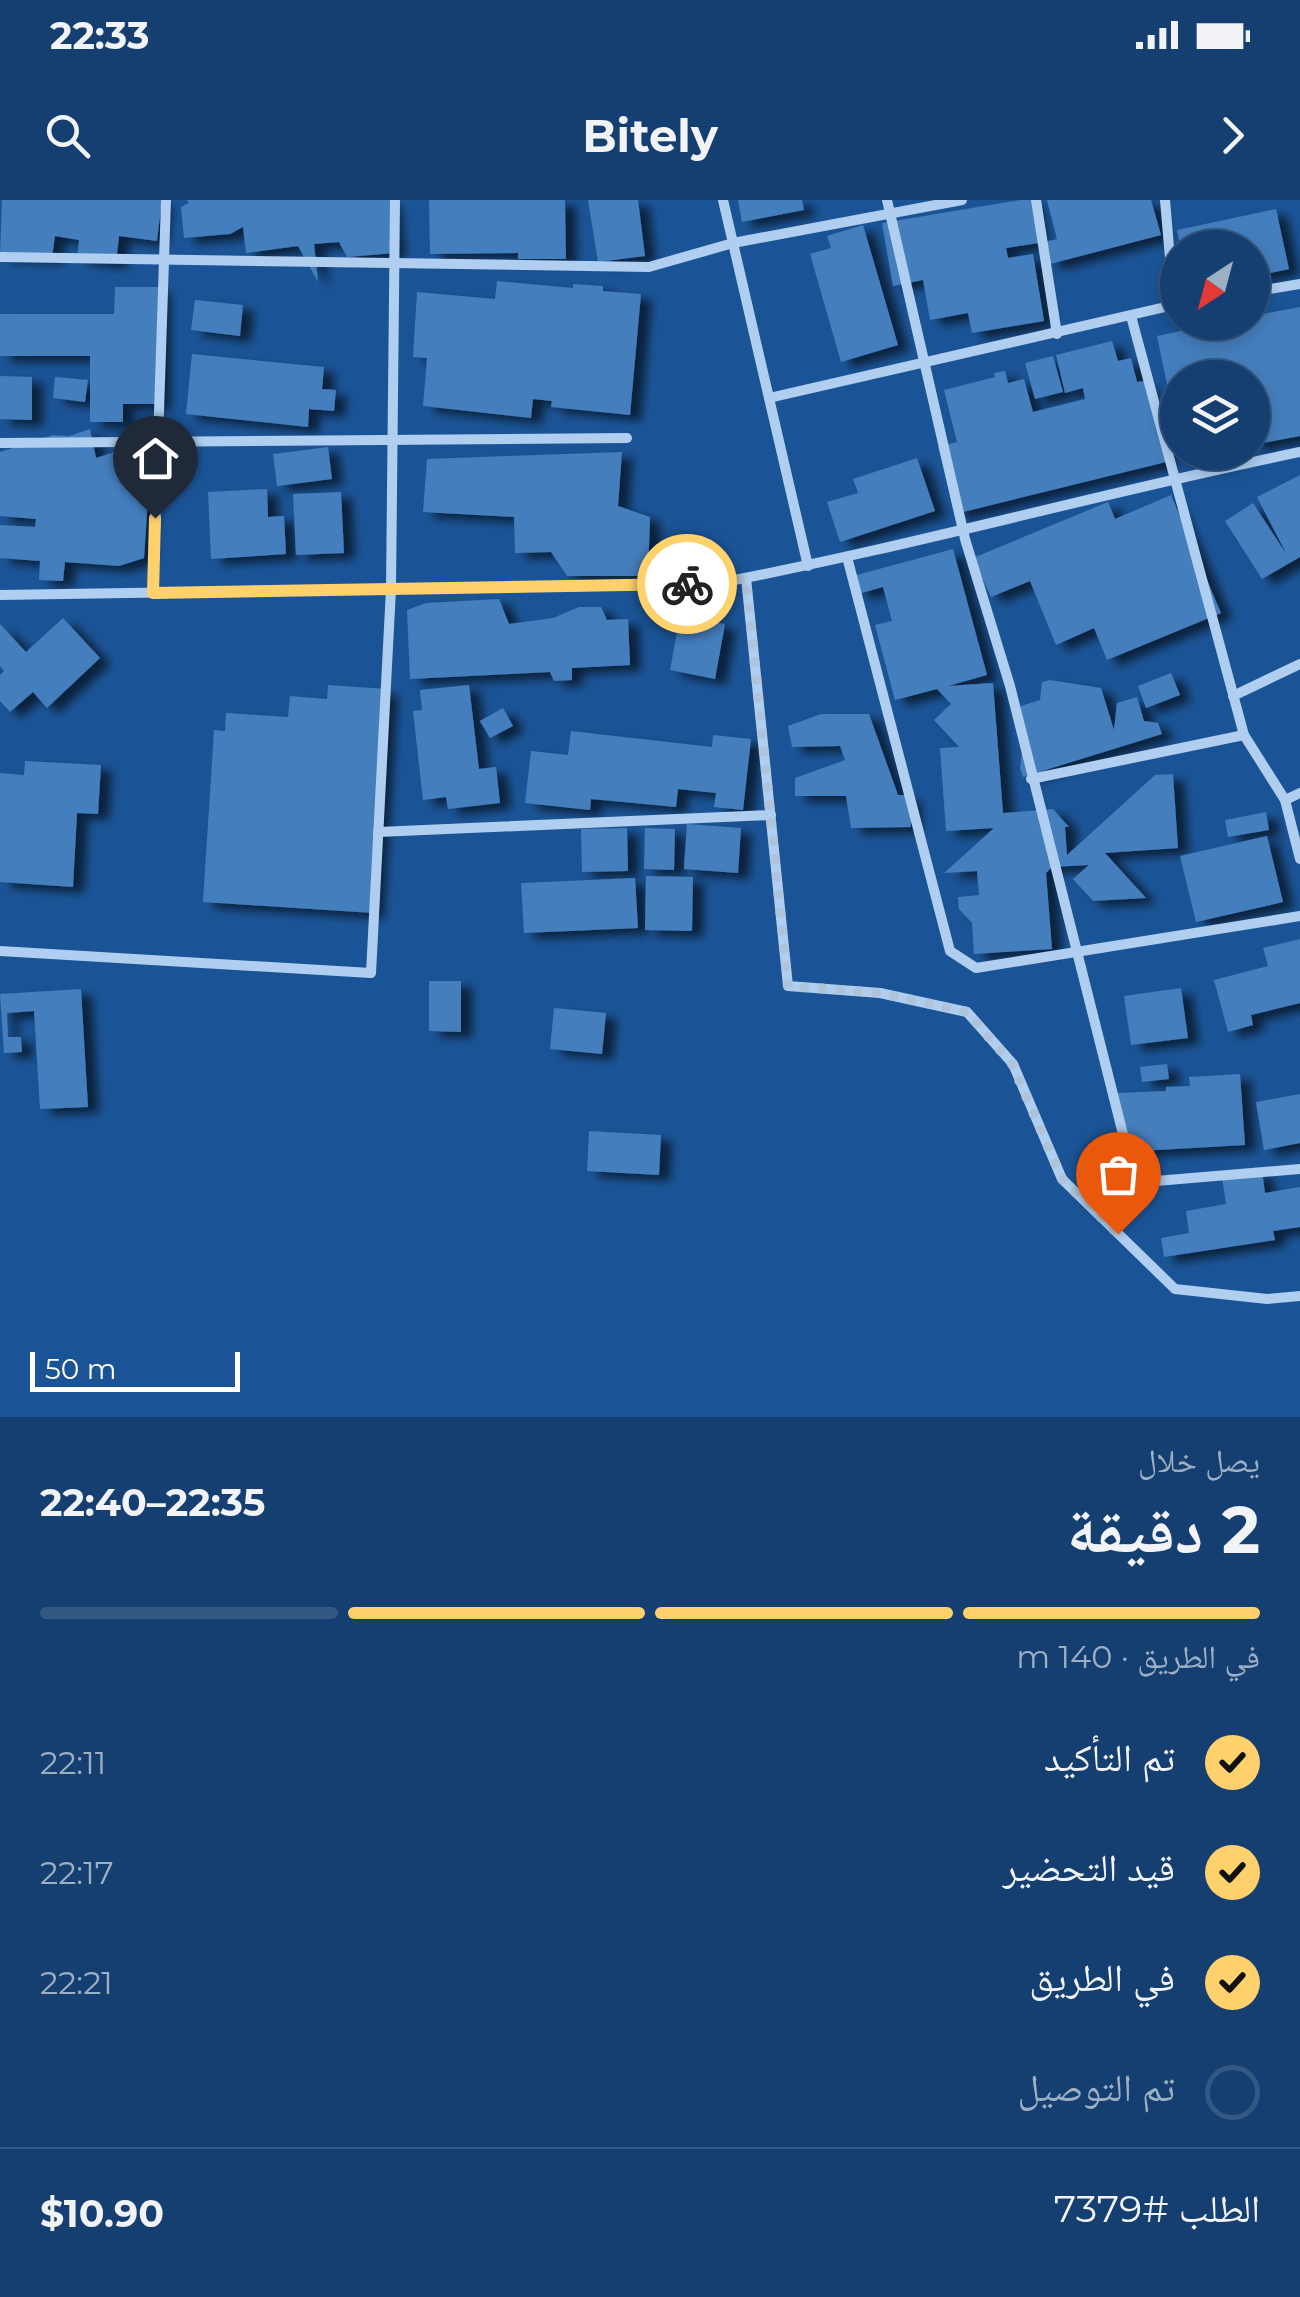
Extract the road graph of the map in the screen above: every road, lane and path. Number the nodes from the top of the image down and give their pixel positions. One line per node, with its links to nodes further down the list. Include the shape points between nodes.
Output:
1 (166, 200): 12 (street)
2 (395, 200): 13 (street)
3 (722, 200): 10 (street)
4 (887, 200): 8 (street)
5 (962, 200): 8 (street)
6 (1036, 200): 18 (street)
7 (1164, 200): 9 (street)
8 (890, 214): 10 (street); 19 (street)
9 (1167, 230)
10 (733, 244): 13 (street, via 650,267); 20 (street)
11 (0, 257): 12 (street)
12 (164, 260): 13 (street); 23 (street)
13 (394, 263): 22 (street)
14 (1300, 284): 15 (street)
15 (1270, 289)
16 (1160, 309): 17 (street)
17 (1131, 316): 18 (street); 26 (street)
18 (1057, 334): 19 (street)
19 (922, 364): 20 (street); 27 (street)
20 (769, 398): 29 (street)
21 (626, 438): 22 (street)
22 (392, 440): 23 (street); 31 (street)
23 (158, 442): 24 (street); 32 (street)
24 (0, 443)
25 (1300, 452): 26 (street)
26 (1175, 477): 27 (street); 35 (street)
27 (962, 529): 28 (street); 37 (street)
28 (846, 557): 29 (street); 45 (street, via 950,951 976,968)
29 (808, 566): 30 (street)
30 (746, 578): 31 (street); 40 (street)
31 (391, 590): 32 (street); 41 (street)
32 (153, 593): 33 (street)
33 (0, 596)
34 (1300, 664): 35 (street)
35 (1233, 696): 36 (street)
36 (1244, 735): 37 (street); 39 (street)
37 (1031, 779): 45 (street)
38 (1300, 792): 39 (street)
39 (1285, 800): 42 (street)
40 (771, 815): 41 (street); 47 (street, via 788,986 880,993 967,1012 1012,1064 1062,1179 1174,1288 1267,1299)
41 (378, 832): 44 (street, via 370,973)
42 (1300, 860)
43 (1300, 916): 45 (street)
44 (0, 951)
45 (1077, 952): 46 (street, via 1126,1150 1142,1176 1156,1182)
46 (1300, 1169)
47 (1300, 1296)

